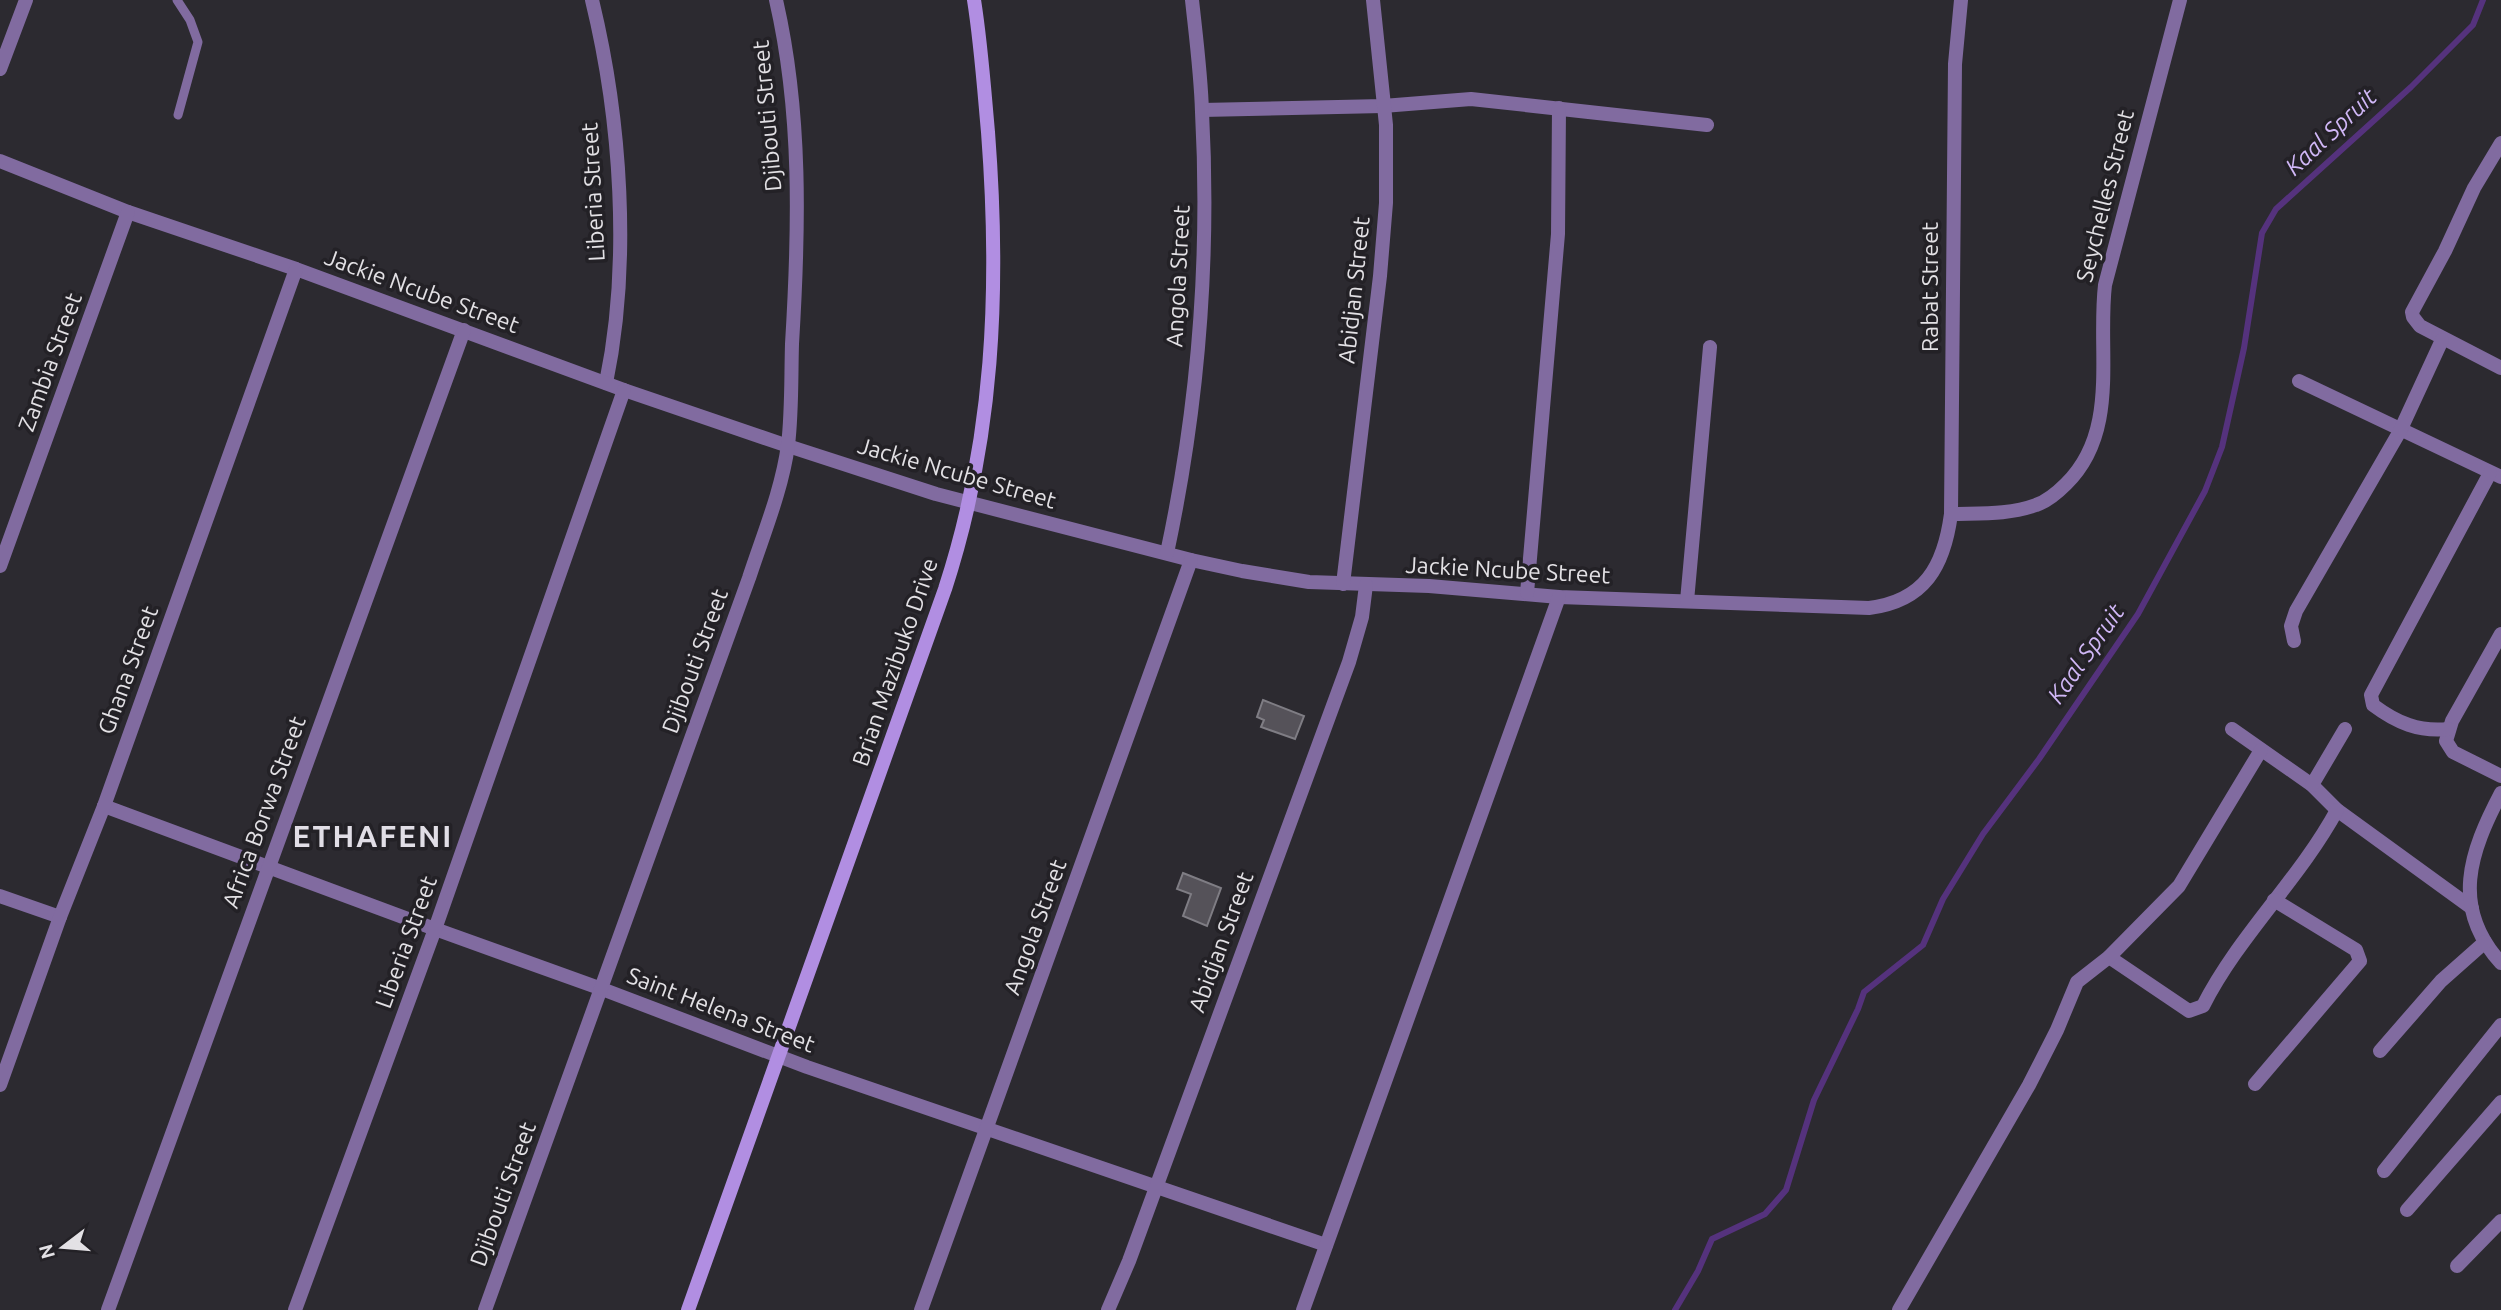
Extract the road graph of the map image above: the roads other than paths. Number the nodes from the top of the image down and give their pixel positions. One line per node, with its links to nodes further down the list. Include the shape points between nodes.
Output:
1 (26, 0): 10 (street)
2 (177, 0): 14 (lane, via 198,42)
3 (592, 0): 25 (street, Liberia Street, via 617,170 618,305)
4 (776, 0): 28 (street, Djibouti Street, via 790,78 797,201)
5 (974, 0): 30 (street, Brian Mazibuko Drive, via 993,201 993,278 988,386)
6 (1192, 0): 13 (street, Angola Street)
7 (1373, 0): 11 (street, Abidjan Street)
8 (1961, 0): 31 (street, Rabat Street, via 1955,64)
9 (2180, 0): 31 (street, Seychelles Street, via 2106,275 2104,393 2099,426 2086,458 2055,495 2038,505 2015,511)
10 (0, 69)
11 (1383, 106): 12 (street, via 1471,99); 13 (street); 36 (street, Abidjan Street, via 1387,164 1380,276)
12 (1559, 108): 15 (street); 38 (street, via 1558,234)
13 (1202, 110): 32 (street, Angola Street, via 1202,306 1187,452)
14 (178, 115)
15 (1707, 125)
16 (2501, 143): 21 (street, via 2413,306 2415,322)
17 (0, 161): 18 (street, Jackie Ncube Street)
18 (128, 212): 19 (street, Jackie Ncube Street); 34 (street, Zambia Street)
19 (296, 269): 20 (street, Jackie Ncube Street); 50 (street, Ghana Street)
20 (464, 330): 25 (street, Jackie Ncube Street); 52 (street, Africa Borwa Street)
21 (2442, 340): 23 (street); 27 (street)
22 (1710, 347): 40 (street)
23 (2501, 368)
24 (2299, 381): 27 (street)
25 (606, 383): 26 (street, Jackie Ncube Street)
26 (624, 390): 28 (street, Jackie Ncube Street); 57 (street, Liberia Street)
27 (2400, 430): 29 (street); 42 (street, via 2296,611 2291,626)
28 (788, 446): 30 (street, Jackie Ncube Street); 61 (street, Djibouti Street, via 749,578)
29 (2496, 475): 45 (street, via 2371,695 2373,705 2407,725)
30 (970, 503): 32 (street, Jackie Ncube Street); 64 (street, Brian Mazibuko Drive, via 945,589)
31 (1951, 514): 35 (street, Rabat Street)
32 (1167, 553): 33 (street, Jackie Ncube Street)
33 (1191, 560): 36 (street, Jackie Ncube Street, via 1279,578); 68 (street, Angola Street)
34 (0, 566)
35 (1935, 571): 40 (street, Jackie Ncube Street, via 1915,592 1878,607)
36 (1343, 584): 37 (street, Jackie Ncube Street)
37 (1366, 585): 38 (street, Jackie Ncube Street); 70 (street, Abidjan Street, via 1349,662)
38 (1527, 593): 39 (street, Jackie Ncube Street)
39 (1559, 597): 40 (street, Jackie Ncube Street); 73 (street)
40 (1687, 601)
41 (2501, 634): 45 (street)
42 (2294, 641)
43 (2232, 729): 46 (street)
44 (2345, 729): 48 (street)
45 (2448, 729): 47 (street, via 2450,749)
46 (2261, 750): 48 (street); 59 (street, via 2179,886)
47 (2501, 776)
48 (2312, 785): 51 (street)
49 (2501, 793): 55 (street, via 2472,862)
50 (104, 806): 52 (street, Saint Helena Street); 56 (street, Ghana Street)
51 (2337, 810): 54 (street, via 2319,843); 55 (street)
52 (268, 867): 57 (street, Saint Helena Street); 75 (street, Africa Borwa Street)
53 (0, 896): 56 (street)
54 (2274, 900): 59 (street, via 2216,979 2203,1006 2189,1011); 65 (street, via 2356,950 2360,961)
55 (2472, 908): 58 (street)
56 (60, 918): 66 (street, Ghana Street)
57 (435, 929): 61 (street, Saint Helena Street); 76 (street, Liberia Street)
58 (2485, 942): 60 (street); 63 (street, via 2441,981)
59 (2109, 957): 82 (street, via 2077,982 2029,1085)
60 (2501, 963)
61 (602, 989): 64 (street, Saint Helena Street); 77 (street, Djibouti Street)
62 (2501, 1026): 69 (street)
63 (2380, 1051)
64 (779, 1056): 68 (street, Saint Helena Street); 78 (street, Brian Mazibuko Drive)
65 (2255, 1084)
66 (0, 1085)
67 (2501, 1102): 71 (street)
68 (986, 1128): 70 (street, Saint Helena Street); 79 (street, Angola Street)
69 (2384, 1171)
70 (1156, 1187): 73 (street, Saint Helena Street); 80 (street, Abidjan Street)
71 (2407, 1210)
72 (2501, 1221): 74 (street)
73 (1326, 1245): 81 (street)
74 (2457, 1266)
75 (108, 1310)
76 (295, 1310)
77 (485, 1310)
78 (688, 1310)
79 (921, 1310)
80 (1108, 1310)
81 (1303, 1310)
82 (1899, 1310)

